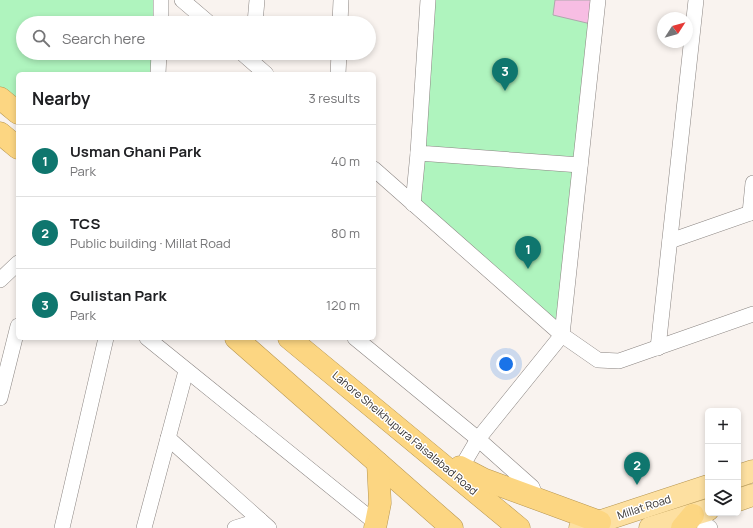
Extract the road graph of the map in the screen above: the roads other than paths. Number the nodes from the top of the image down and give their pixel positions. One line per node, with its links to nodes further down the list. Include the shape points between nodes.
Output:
1 (162, 0): 8 (street)
2 (182, 0): 9 (street)
3 (257, 0): 10 (street)
4 (341, 0): 11 (street)
5 (428, 0): 22 (street)
6 (598, 0): 23 (street)
7 (696, 0): 28 (street)
8 (161, 16)
9 (200, 16)
10 (256, 16)
11 (340, 16)
12 (159, 60): 15 (street)
13 (253, 60): 16 (street)
14 (339, 60): 17 (street)
15 (158, 72)
16 (264, 72)
17 (338, 72)
18 (0, 98): 19 (highway)
19 (16, 111)
20 (0, 133): 21 (highway)
21 (16, 146)
22 (418, 153): 23 (street); 26 (street)
23 (580, 165): 33 (street)
24 (376, 171): 26 (street)
25 (753, 184): 27 (street)
26 (414, 204): 33 (street)
27 (751, 212): 28 (street)
28 (670, 241): 39 (street)
29 (16, 265): 30 (street)
30 (0, 280)
31 (753, 314): 39 (street)
32 (16, 334): 41 (street)
33 (562, 335): 39 (street, via 598,360 620,361); 43 (street)
34 (106, 340): 57 (street)
35 (149, 340): 40 (street)
36 (238, 340): 45 (highway)
37 (292, 340): 44 (highway, Lahore Sheikhupura Faisalabad Road)
38 (357, 340): 43 (street)
39 (658, 348)
40 (186, 370): 42 (street); 55 (street)
41 (0, 398)
42 (168, 438): 54 (street); 58 (street)
43 (478, 439): 46 (street); 52 (street, via 532,487)
44 (424, 448): 46 (highway); 61 (highway, Lahore Sheikhupura Faisalabad Road)
45 (378, 463): 55 (highway, via 380,503); 60 (highway)
46 (461, 468): 52 (highway)
47 (753, 471): 48 (main road)
48 (741, 475)
49 (705, 487): 56 (main road, Millat Road)
50 (753, 495): 51 (main road)
51 (741, 499)
52 (537, 500): 56 (highway)
53 (698, 520): 62 (main road, Millat Road)
54 (264, 524): 59 (street)
55 (376, 525)
56 (590, 525)
57 (62, 528)
58 (144, 528)
59 (235, 528)
60 (452, 528)
61 (519, 528)
62 (650, 528)

